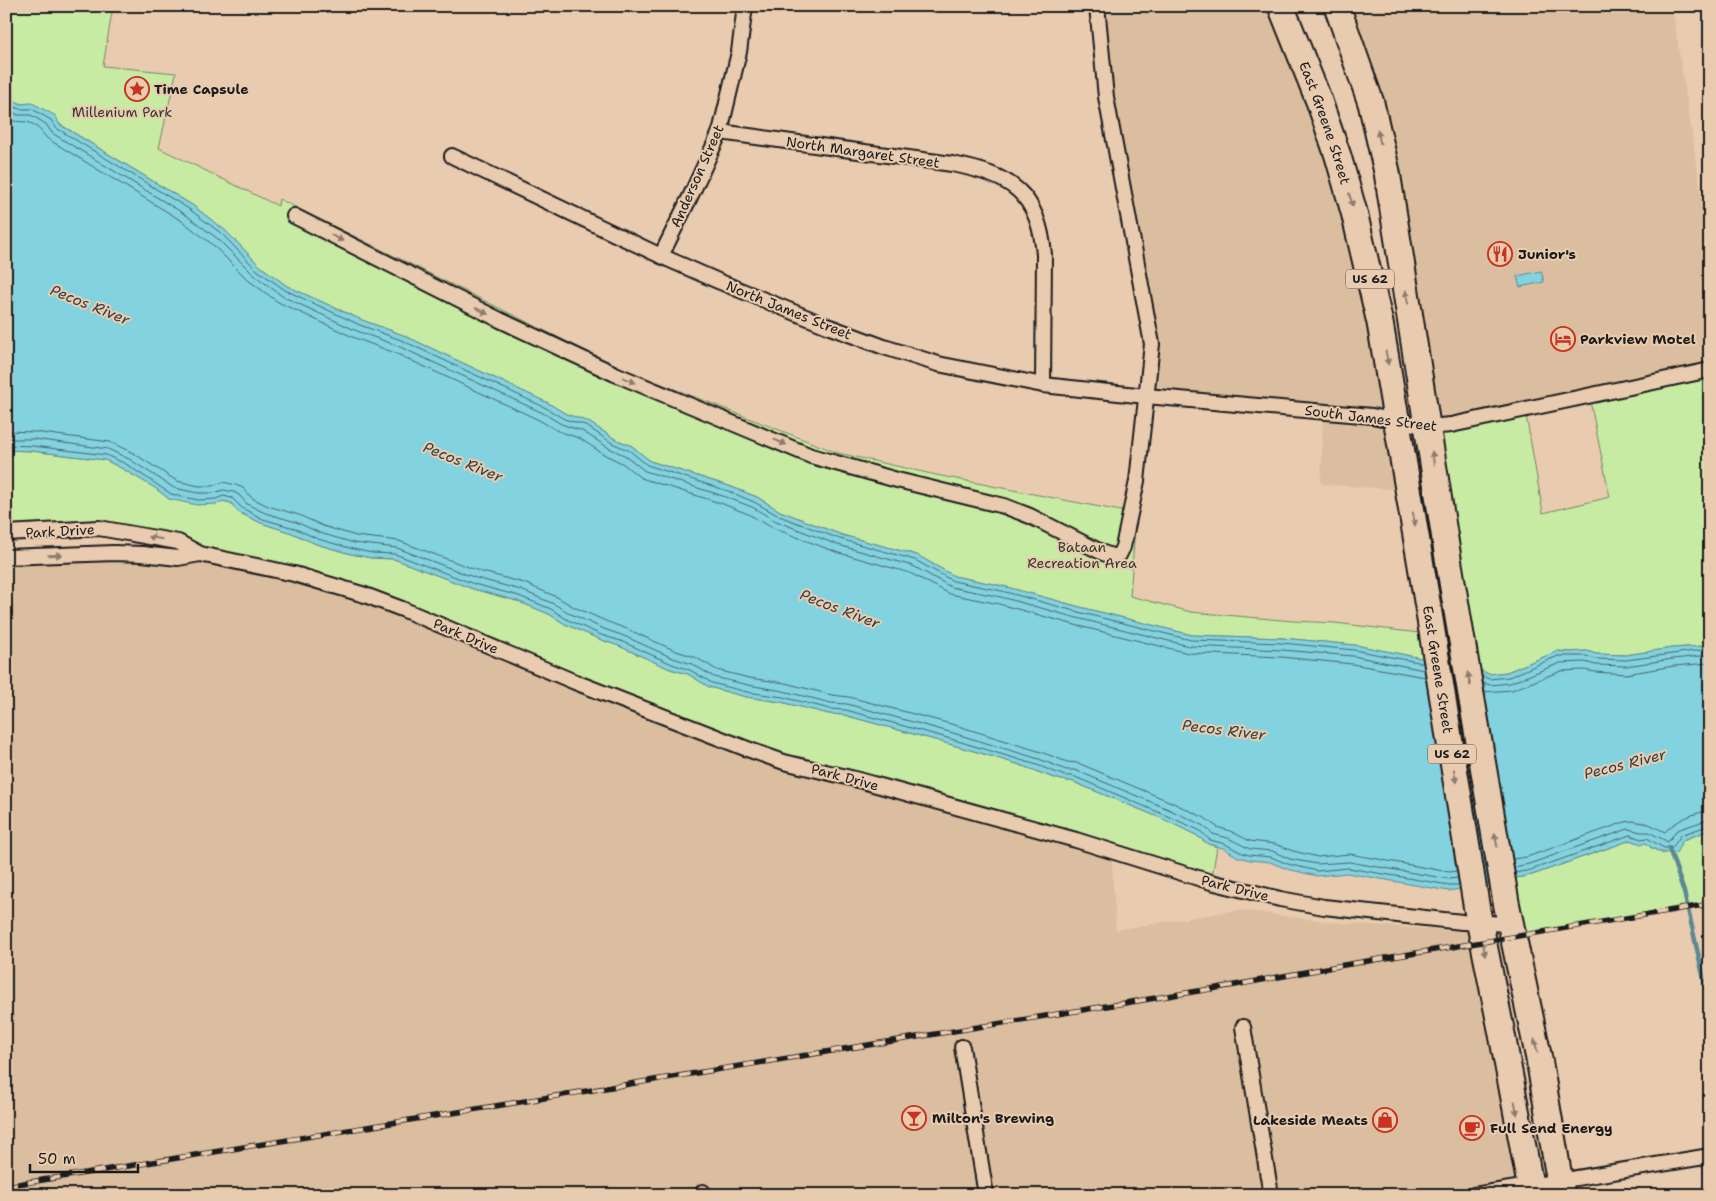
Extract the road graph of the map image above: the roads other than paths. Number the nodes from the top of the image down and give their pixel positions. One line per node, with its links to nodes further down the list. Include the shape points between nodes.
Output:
1 (745, 6): 5 (street, Anderson Street, via 739,52)
2 (1097, 6): 13 (street, via 1106,97 1152,344)
3 (1281, 6): 9 (highway, East Greene Street / US 62, one-way to 9, via 1319,100)
4 (1336, 6): 8 (highway, East Greene Street / US 62, one-way to 4, via 1371,103)
5 (720, 132): 10 (street, Anderson Street); 12 (street, North Margaret Street, via 952,164 974,168 1005,180 1029,203 1042,236)
6 (452, 156): 10 (street, North James Street)
7 (294, 216): 13 (street, one-way to 13, via 615,374 811,456 1004,506 1110,556 1119,555 1131,514)
8 (1398, 238): 9 (highway); 15 (highway, East Greene Street / US 62, one-way to 8)
9 (1362, 243): 14 (highway, East Greene Street / US 62, one-way to 14)
10 (660, 256): 12 (street, North James Street, via 884,347 938,364)
11 (1710, 370): 15 (street, South James Street, via 1450,426)
12 (1043, 385): 13 (street, North James Street)
13 (1146, 396): 14 (street, South James Street)
14 (1397, 421): 15 (street, South James Street); 19 (highway, East Greene Street / US 62, one-way to 19)
15 (1428, 427): 20 (highway, East Greene Street / US 62, one-way to 15)
16 (6, 533): 17 (street, Park Drive, one-way to 16, via 178,542 99,528)
17 (200, 554): 18 (street, Park Drive, one-way to 17, via 114,553 178,558); 19 (street, Park Drive, via 294,574 402,609 575,682 784,762 1076,840 1233,888 1324,907 1462,922)
18 (6, 557)
19 (1477, 912): 20 (street, Park Drive); 25 (highway, East Greene Street / US 62, one-way to 25)
20 (1510, 924): 24 (highway, East Greene Street / US 62, one-way to 20, via 1539,1059)
21 (1243, 1027): 27 (street)
22 (962, 1047): 26 (street)
23 (1710, 1156): 24 (street)
24 (1561, 1187): 25 (street)
25 (1531, 1190): 28 (street)
26 (986, 1195)
27 (1271, 1195)
28 (1474, 1195)

